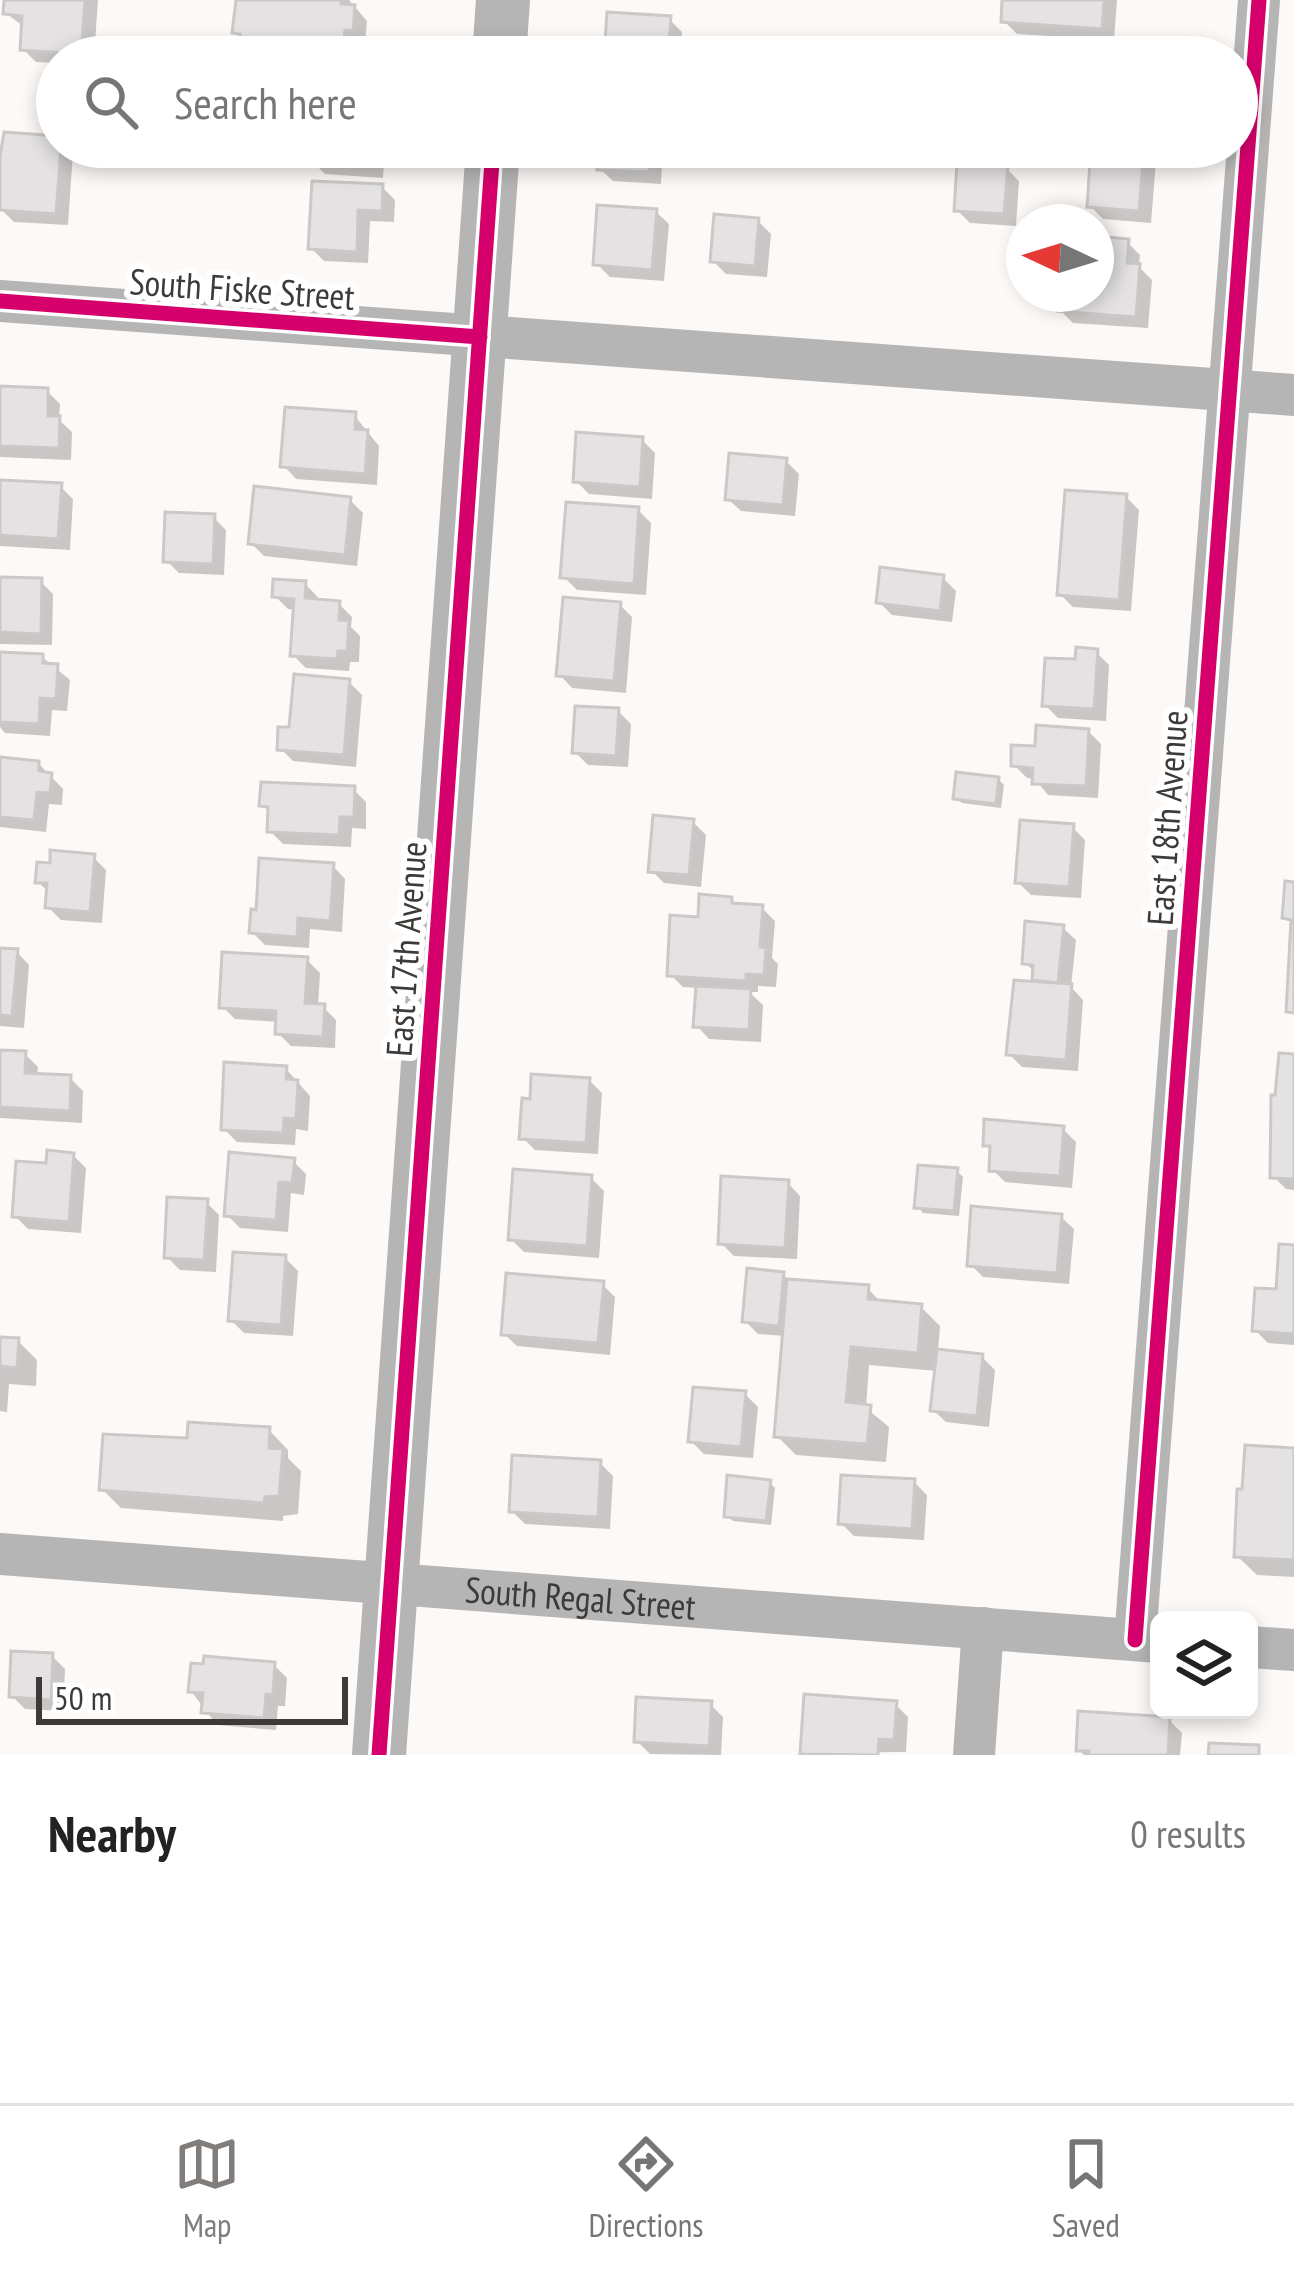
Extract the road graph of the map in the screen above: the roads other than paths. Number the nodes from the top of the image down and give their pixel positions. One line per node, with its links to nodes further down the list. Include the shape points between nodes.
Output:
1 (502, 0): 3 (street)
2 (1259, 0): 4 (street, East 18th Avenue)
3 (500, 36)
4 (1256, 36)
5 (492, 168): 8 (street, East 17th Avenue)
6 (1247, 168): 9 (street, East 18th Avenue)
7 (0, 301): 8 (street, South Fiske Street)
8 (480, 337): 9 (street, South Fiske Street); 12 (street, East 17th Avenue)
9 (1230, 390): 10 (street, South Fiske Street); 14 (street, East 18th Avenue)
10 (1294, 395)
11 (0, 1555): 12 (street, South Regal Street)
12 (390, 1582): 13 (street, South Regal Street); 17 (street, East 17th Avenue)
13 (983, 1628): 14 (street, South Regal Street); 18 (street)
14 (1147, 1641)
15 (1258, 1648): 16 (street)
16 (1294, 1650)
17 (379, 1755)
18 (974, 1755)

